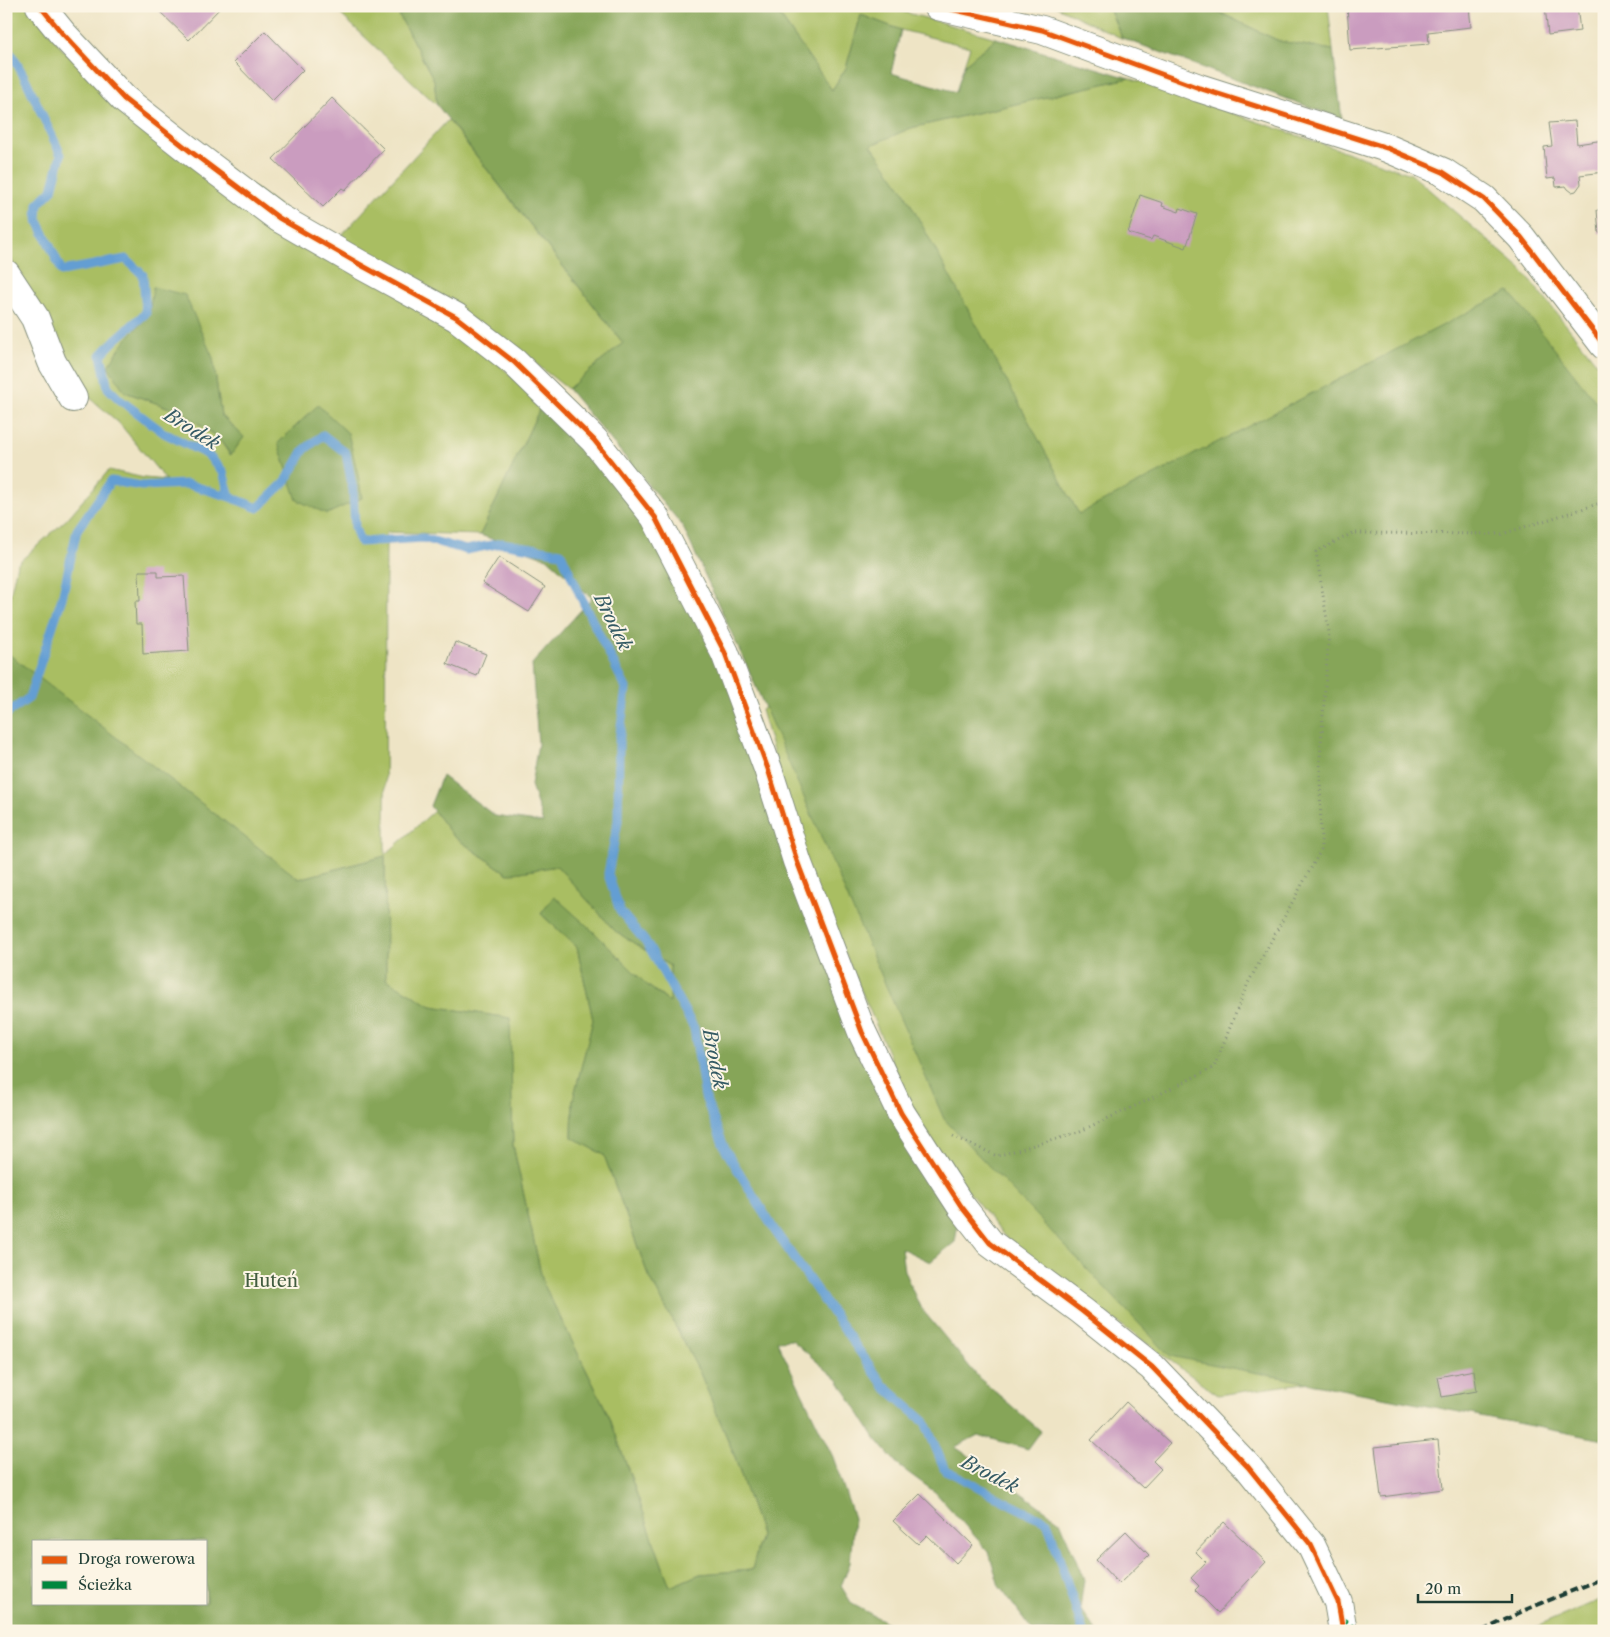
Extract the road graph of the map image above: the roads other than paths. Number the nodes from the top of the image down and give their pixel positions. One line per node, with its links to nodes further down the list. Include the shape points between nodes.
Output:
1 (40, 6): 6 (street, via 124,99 279,218 456,317 514,362 600,447 655,517 725,653 768,769 800,870 862,1032 901,1113 960,1206 990,1243 1152,1367 1248,1467 1311,1545 1338,1602)
2 (938, 6): 4 (street, via 1042,30 1199,88 1387,148 1443,172 1484,200 1521,237)
3 (6, 274): 5 (street, via 35,318 52,362)
4 (1604, 345)
5 (73, 398)
6 (1343, 1631)

